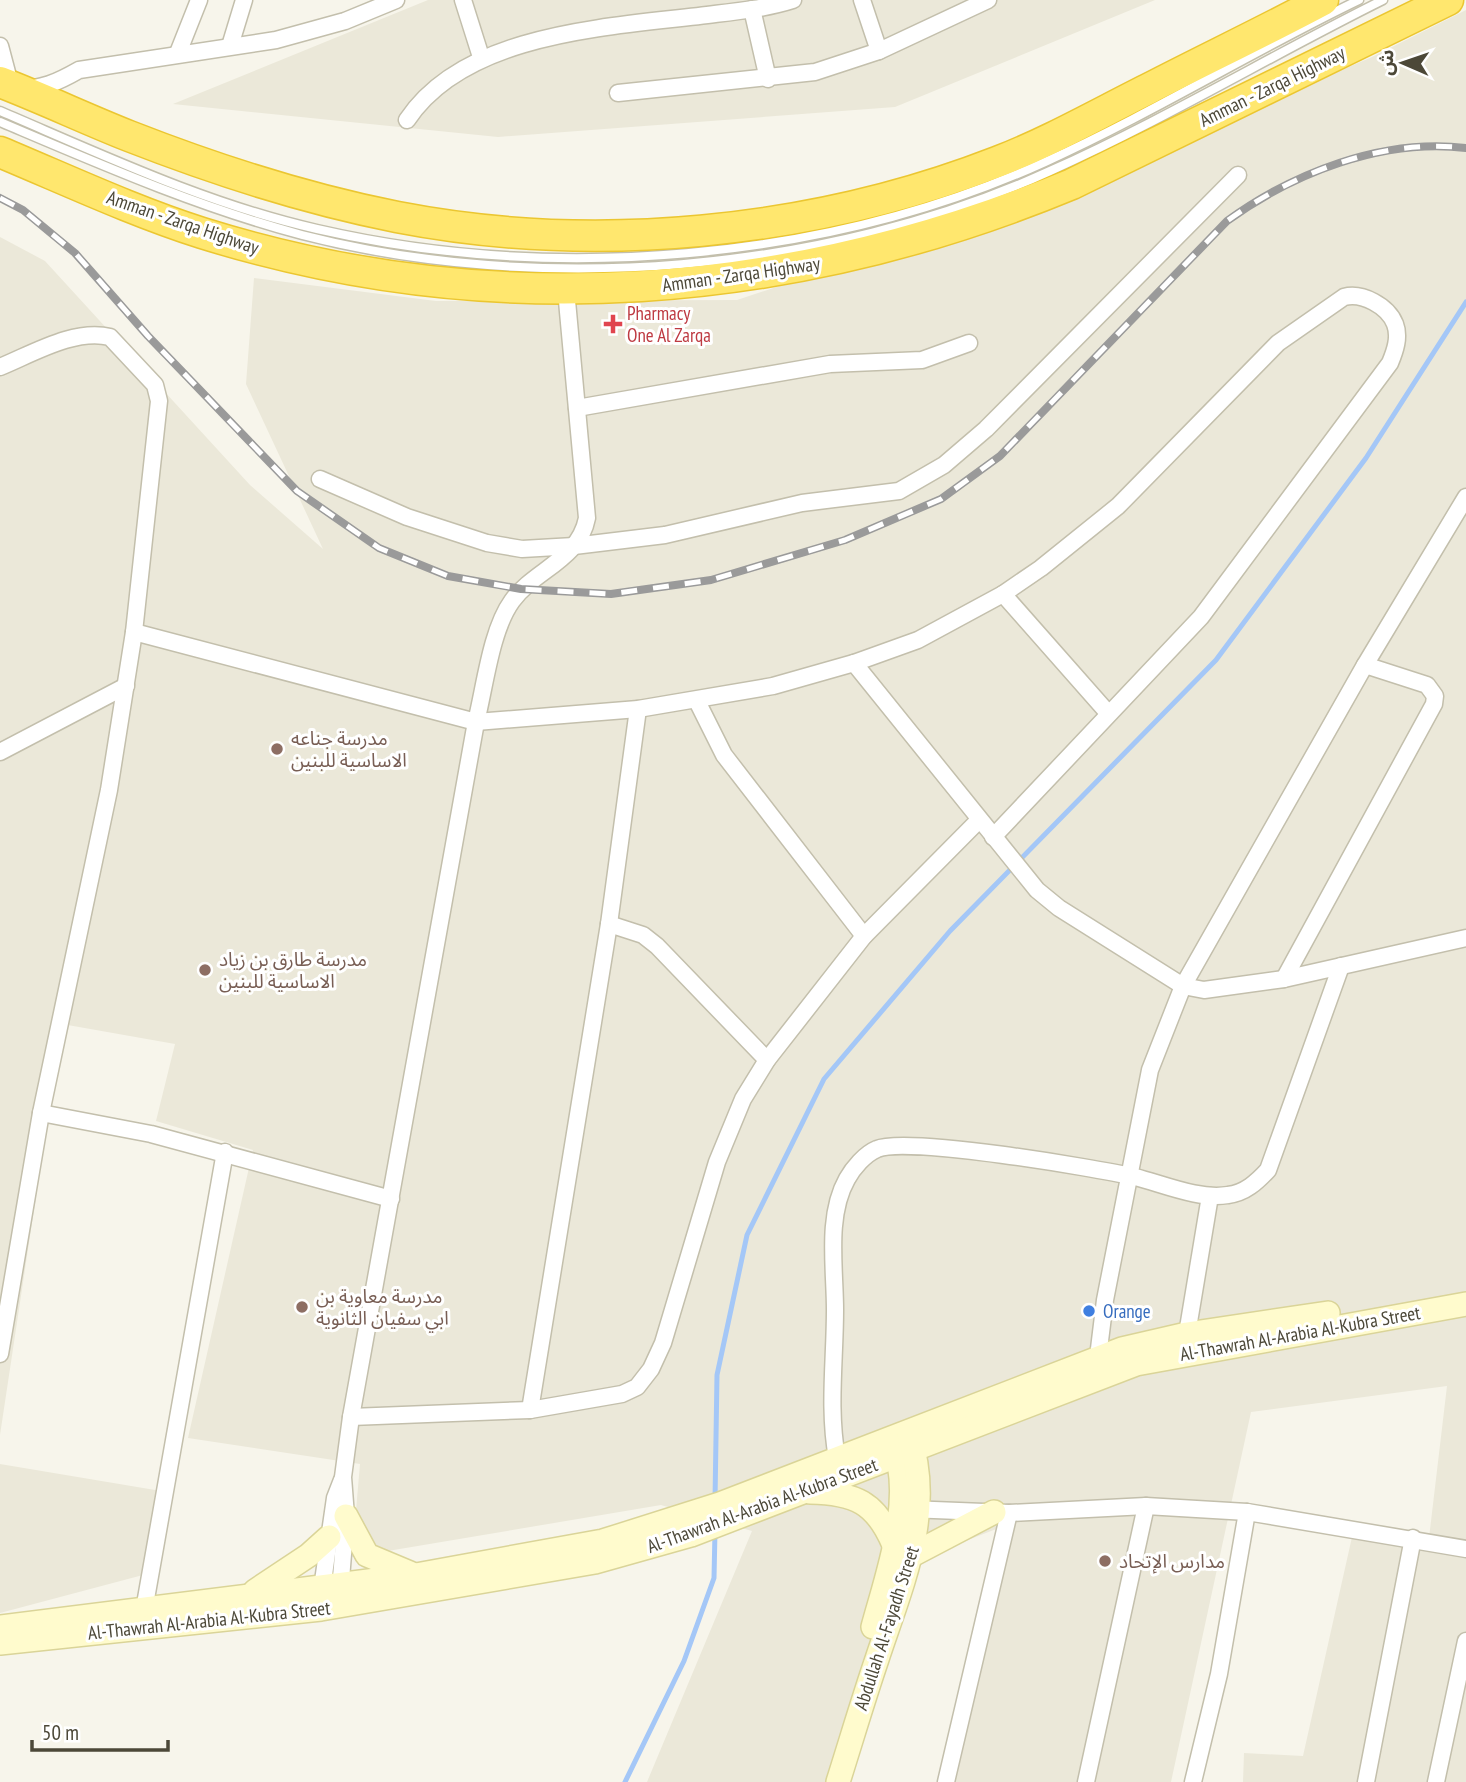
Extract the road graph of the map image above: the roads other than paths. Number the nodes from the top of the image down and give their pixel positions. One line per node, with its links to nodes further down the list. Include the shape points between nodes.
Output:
1 (199, 0): 16 (street)
2 (244, 0): 14 (street)
3 (396, 0): 14 (street, via 307,33)
4 (463, 0): 17 (street)
5 (793, 0): 12 (street)
6 (862, 0): 15 (street)
7 (988, 0): 15 (street)
8 (1359, 0): 20 (lane, via 1162,105 1044,163 994,182 816,234 674,254 509,255 413,246 314,228 187,189)
9 (1383, 0): 22 (lane, via 1027,181 838,240 692,264 505,265 408,256 337,243 184,198)
10 (1448, 0): 25 (highway, Amman - Zarqa Highway, via 1072,184 980,219 885,248 788,270 690,284)
11 (1317, 1): 20 (highway, via 1038,145 955,177 800,216 655,232 507,231 398,217 222,170)
12 (752, 9): 17 (street, via 595,30); 18 (street)
13 (0, 46): 20 (street, via 9,80)
14 (230, 46): 16 (street)
15 (878, 51): 18 (street, via 825,70)
16 (178, 53): 20 (street, via 79,70 45,87)
17 (481, 57): 21 (street, via 440,82)
18 (768, 79): 19 (street)
19 (618, 93)
20 (5, 94)
21 (407, 120)
22 (0, 122)
23 (0, 152): 25 (highway, Amman - Zarqa Highway, via 156,217 298,258 413,278)
24 (1238, 175): 31 (street, via 986,429 915,484 883,495 780,507 665,535)
25 (566, 290): 28 (street)
26 (969, 343): 28 (street, via 922,360 830,364)
27 (0, 367): 33 (street, via 78,337 102,335 110,337 158,389)
28 (577, 408): 31 (street, via 587,518)
29 (320, 479): 31 (street, via 407,517 487,543 522,549)
30 (1466, 497): 35 (street)
31 (575, 546): 40 (street, via 510,603)
32 (1003, 594): 34 (street, via 918,640); 39 (street); 39 (street, via 1093,528 1278,343 1306,321 1355,294 1389,315 1397,338 1390,363 1200,617)
33 (134, 632): 36 (street); 40 (street)
34 (853, 663): 37 (street); 42 (street)
35 (1365, 665): 48 (street, via 1427,685 1435,696 1434,704); 49 (street)
36 (126, 686): 41 (street); 51 (street, via 109,790)
37 (697, 701): 38 (street); 45 (street, via 724,755)
38 (638, 709): 40 (street); 44 (street)
39 (1108, 713): 43 (street)
40 (477, 722): 55 (street)
41 (0, 752)
42 (979, 820): 43 (street); 45 (street)
43 (993, 837): 49 (street, via 1037,890 1059,908)
44 (609, 924): 50 (street, via 643,935 657,946); 62 (street)
45 (864, 936): 50 (street)
46 (1466, 938): 47 (street)
47 (1341, 966): 48 (street); 54 (street, via 1268,1170 1243,1191)
48 (1284, 979): 49 (street, via 1220,989)
49 (1183, 986): 53 (street, via 1150,1070)
50 (766, 1060): 62 (street, via 743,1099 717,1162 663,1343 651,1369 637,1387 622,1394)
51 (41, 1112): 52 (street); 58 (street)
52 (225, 1152): 55 (street); 82 (street)
53 (1130, 1176): 54 (street); 61 (street); 65 (street, via 937,1147 877,1148 861,1161 848,1178 835,1216 831,1416)
54 (1210, 1196): 59 (street)
55 (391, 1199): 63 (street)
56 (1466, 1291): 59 (main road, Al-Thawrah Al-Arabia Al-Kubra Street)
57 (1466, 1304): 64 (main road, Al-Thawrah Al-Arabia Al-Kubra Street, via 1136,1364)
58 (4, 1308): 60 (street)
59 (1187, 1334): 61 (main road, Al-Thawrah Al-Arabia Al-Kubra Street)
60 (0, 1354)
61 (1098, 1357): 64 (main road, Al-Thawrah Al-Arabia Al-Kubra Street)
62 (530, 1410): 63 (street)
63 (351, 1417): 66 (street)
64 (902, 1443): 65 (main road, Al-Thawrah Al-Arabia Al-Kubra Street); 67 (main road, Al-Thawrah Al-Arabia Al-Kubra Street); 69 (main road, Abdullah Al-Fayadh Street)
65 (837, 1458): 71 (main road, Al-Thawrah Al-Arabia Al-Kubra Street)
66 (343, 1477): 73 (street); 75 (street)
67 (803, 1492): 71 (main road, Al-Thawrah Al-Arabia Al-Kubra Street); 78 (main road, via 841,1494 865,1503)
68 (1146, 1506): 70 (street); 72 (street); 89 (street)
69 (910, 1509): 72 (street); 78 (main road, Abdullah Al-Fayadh Street)
70 (1247, 1512): 76 (street); 90 (street, via 1219,1674)
71 (723, 1513): 74 (main road, Al-Thawrah Al-Arabia Al-Kubra Street)
72 (1002, 1513): 78 (main road); 88 (street)
73 (346, 1517): 79 (main road, via 367,1555); 81 (street)
74 (690, 1525): 79 (main road, Al-Thawrah Al-Arabia Al-Kubra Street); 81 (main road, Al-Thawrah Al-Arabia Al-Kubra Street, via 547,1572)
75 (329, 1537): 80 (main road); 81 (street)
76 (1413, 1538): 77 (street); 91 (street)
77 (1466, 1549)
78 (903, 1550): 86 (main road, Abdullah Al-Fayadh Street); 87 (main road, Abdullah Al-Fayadh Street)
79 (416, 1575): 81 (main road, Al-Thawrah Al-Arabia Al-Kubra Street)
80 (249, 1594): 81 (main road, Al-Thawrah Al-Arabia Al-Kubra Street); 82 (main road, Al-Thawrah Al-Arabia Al-Kubra Street)
81 (331, 1596): 85 (main road, Al-Thawrah Al-Arabia Al-Kubra Street)
82 (144, 1610): 83 (main road, Al-Thawrah Al-Arabia Al-Kubra Street)
83 (0, 1627)
84 (1466, 1641): 92 (street)
85 (0, 1643)
86 (825, 1782)
87 (838, 1782)
88 (946, 1782)
89 (1086, 1782)
90 (1193, 1782)
91 (1366, 1782)
92 (1436, 1782)

